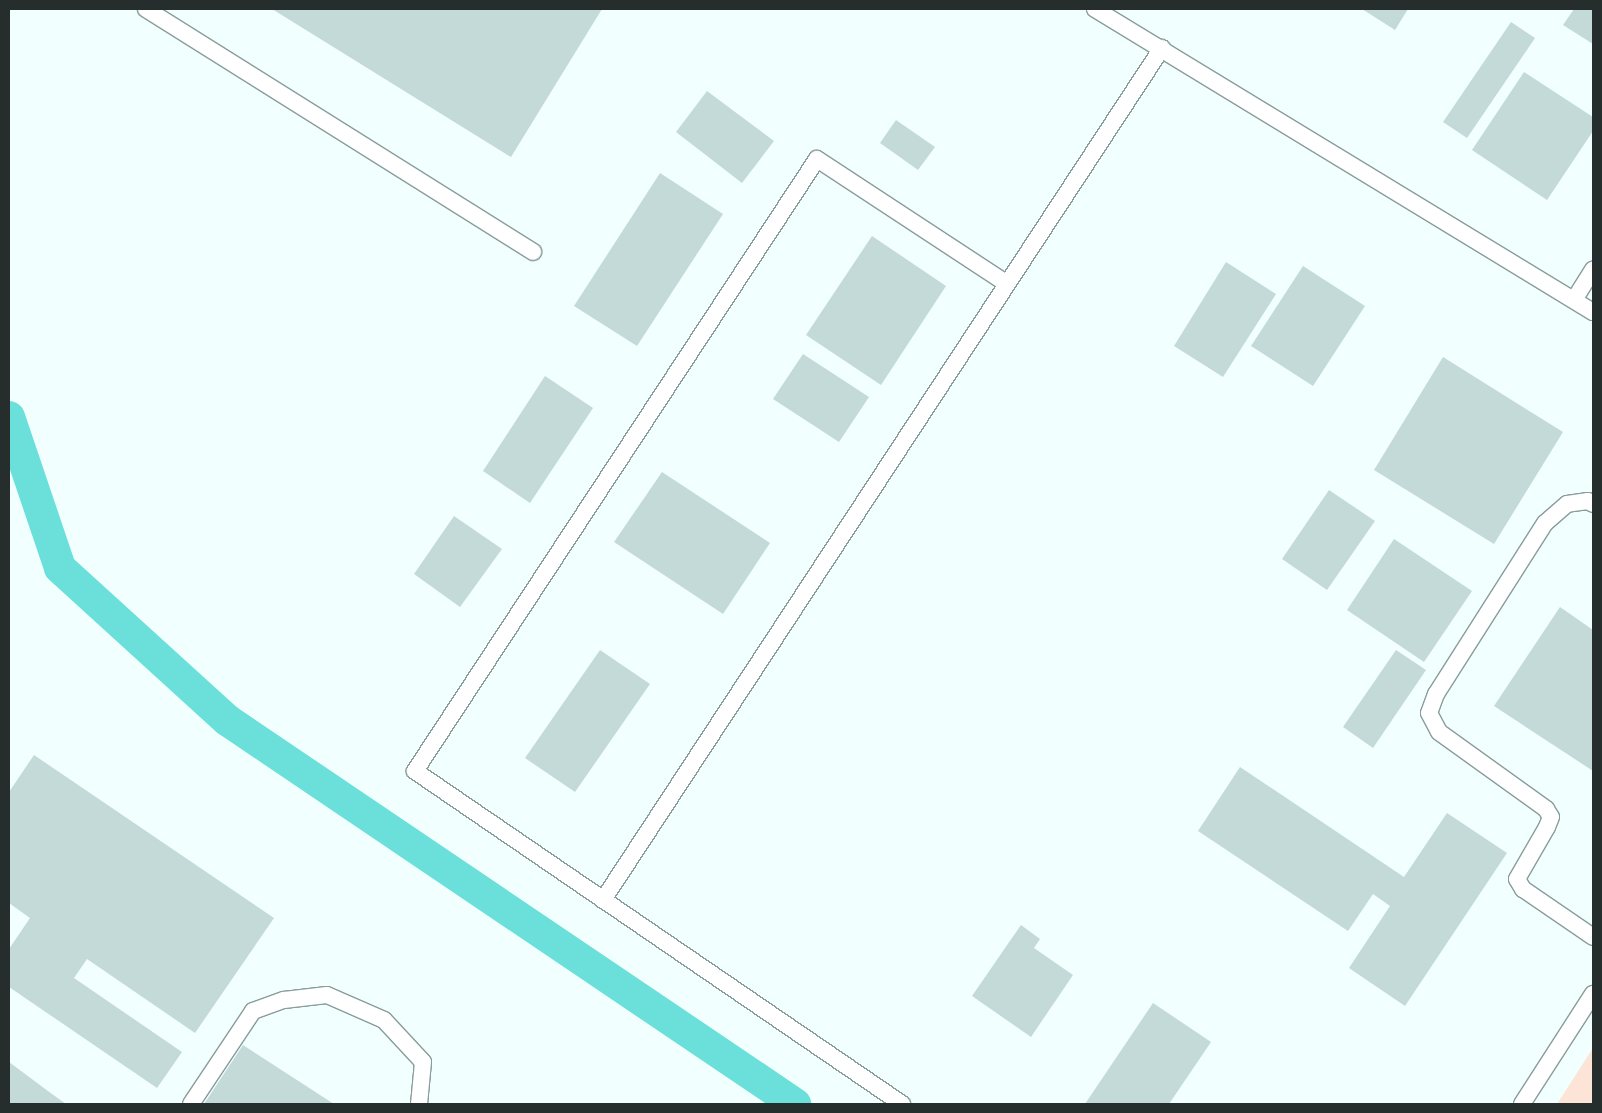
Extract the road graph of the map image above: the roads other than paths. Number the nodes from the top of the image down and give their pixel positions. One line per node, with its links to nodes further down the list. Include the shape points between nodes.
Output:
1 (146, 9): 4 (lane)
2 (1095, 9): 3 (lane)
3 (1162, 48): 6 (lane); 7 (lane)
4 (533, 252)
5 (1593, 270): 7 (lane)
6 (1007, 284): 10 (lane); 10 (lane, via 817,159 431,746 415,771)
7 (1574, 300): 8 (lane)
8 (1593, 312)
9 (1593, 504): 11 (lane, via 1588,501 1566,504 1545,523 1436,694 1430,713 1439,732 1546,808 1550,817 1547,827 1516,879 1523,889)
10 (603, 900): 15 (lane)
11 (1593, 936)
12 (1593, 994): 16 (lane)
13 (191, 1104): 14 (lane, via 253,1011 284,1000 327,995 384,1020 423,1062)
14 (419, 1104)
15 (902, 1104)
16 (1522, 1104)

